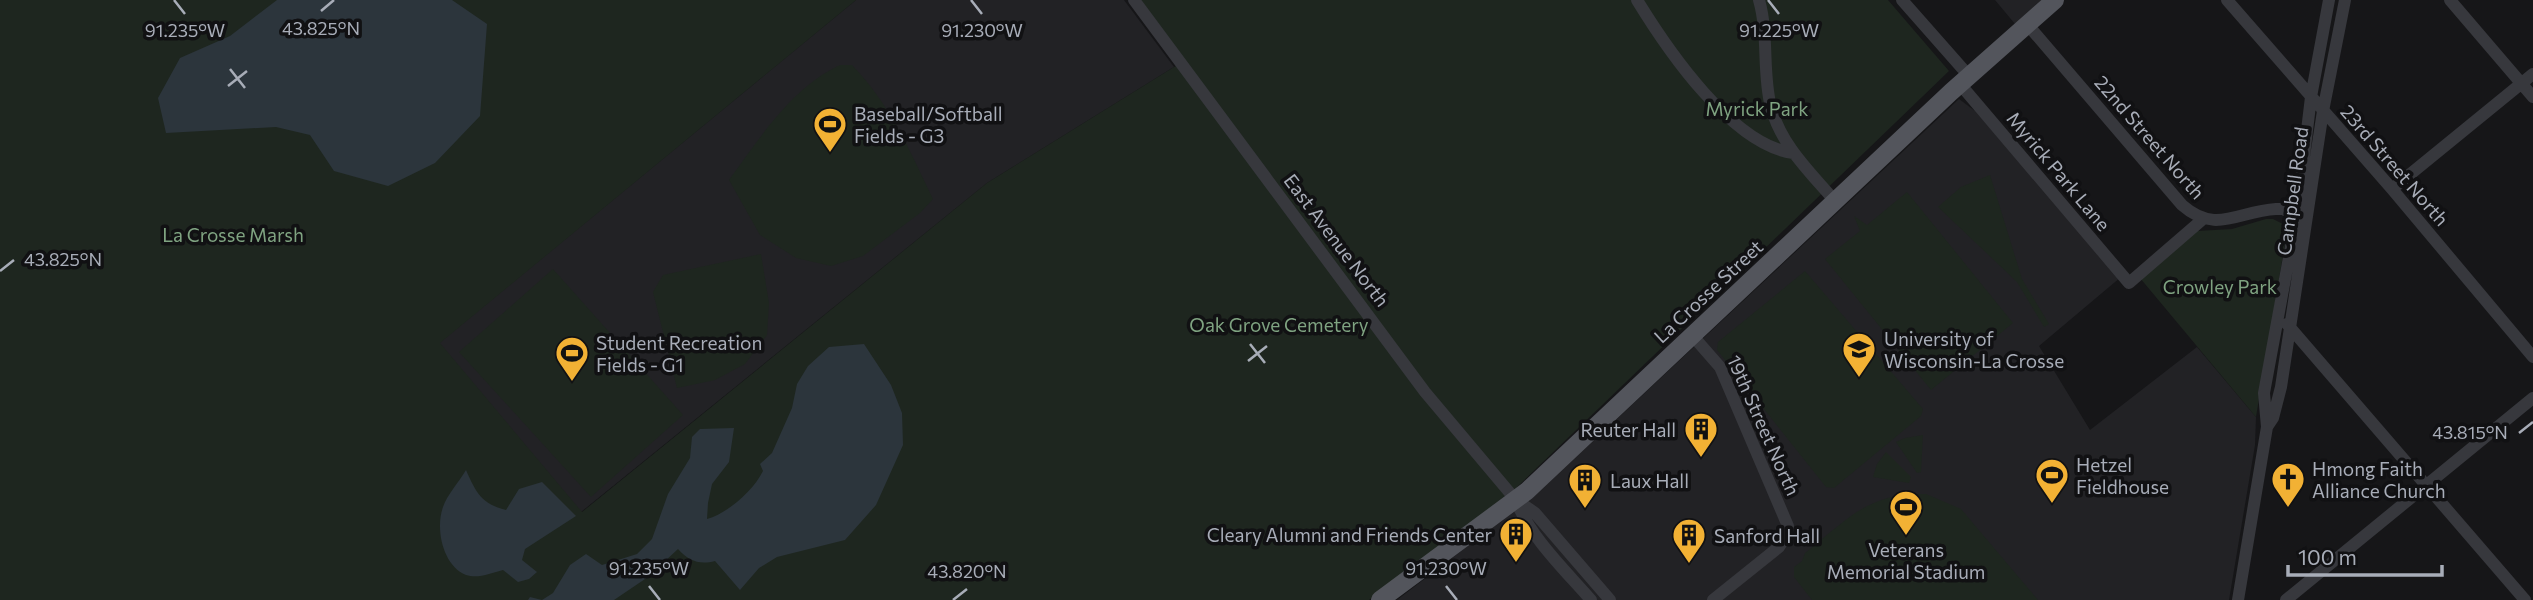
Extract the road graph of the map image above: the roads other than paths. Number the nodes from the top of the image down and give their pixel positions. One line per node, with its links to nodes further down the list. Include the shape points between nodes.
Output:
1 (1134, 0): 29 (street, East Avenue North, via 1425,392)
2 (1637, 0): 17 (street, via 1660,38 1724,113 1770,147)
3 (1759, 0): 17 (street, via 1771,107)
4 (1902, 0): 12 (street, Myrick Park Lane)
5 (2055, 0): 10 (main road, La Crosse Street)
6 (2227, 0): 14 (street, 23rd Street North)
7 (2329, 0): 14 (street, Campbell Road)
8 (2344, 0): 16 (street, Campbell Road)
9 (2450, 0): 13 (street)
10 (2027, 24): 12 (main road, La Crosse Street); 20 (street, 22nd Street North, via 2182,205)
11 (2533, 74): 13 (street)
12 (1965, 80): 19 (main road, La Crosse Street); 20 (street, Myrick Park Lane, via 2129,283)
13 (2521, 83): 15 (street); 18 (street)
14 (2311, 97): 16 (street, 23rd Street North); 21 (street, Campbell Road)
15 (2533, 97)
16 (2323, 111): 18 (street, 23rd Street North); 21 (street, Campbell Road)
17 (1793, 153): 19 (street)
18 (2392, 189): 25 (street, 23rd Street North)
19 (1835, 200): 24 (main road, La Crosse Street)
20 (2203, 219): 21 (street, 22nd Street North, via 2224,221 2276,208)
21 (2302, 219): 22 (street, Campbell Road); 23 (street, Campbell Road)
22 (2279, 314): 23 (street); 27 (street, Campbell Road, via 2264,393)
23 (2290, 328): 27 (street, Campbell Road, via 2277,407); 28 (street)
24 (1692, 335): 29 (main road, La Crosse Street); 33 (street, 19th Street North, via 1720,367 1788,526 1779,547)
25 (2533, 357)
26 (2533, 398): 28 (street)
27 (2267, 427): 34 (street, Campbell Road)
28 (2427, 485): 35 (street); 36 (street)
29 (1515, 499): 30 (main road, La Crosse Street); 31 (street, East Avenue North, via 1535,535); 32 (street, East Avenue North, via 1535,513)
30 (1380, 600)
31 (1591, 600)
32 (1610, 600)
33 (1713, 600)
34 (2238, 600)
35 (2286, 600)
36 (2525, 600)

